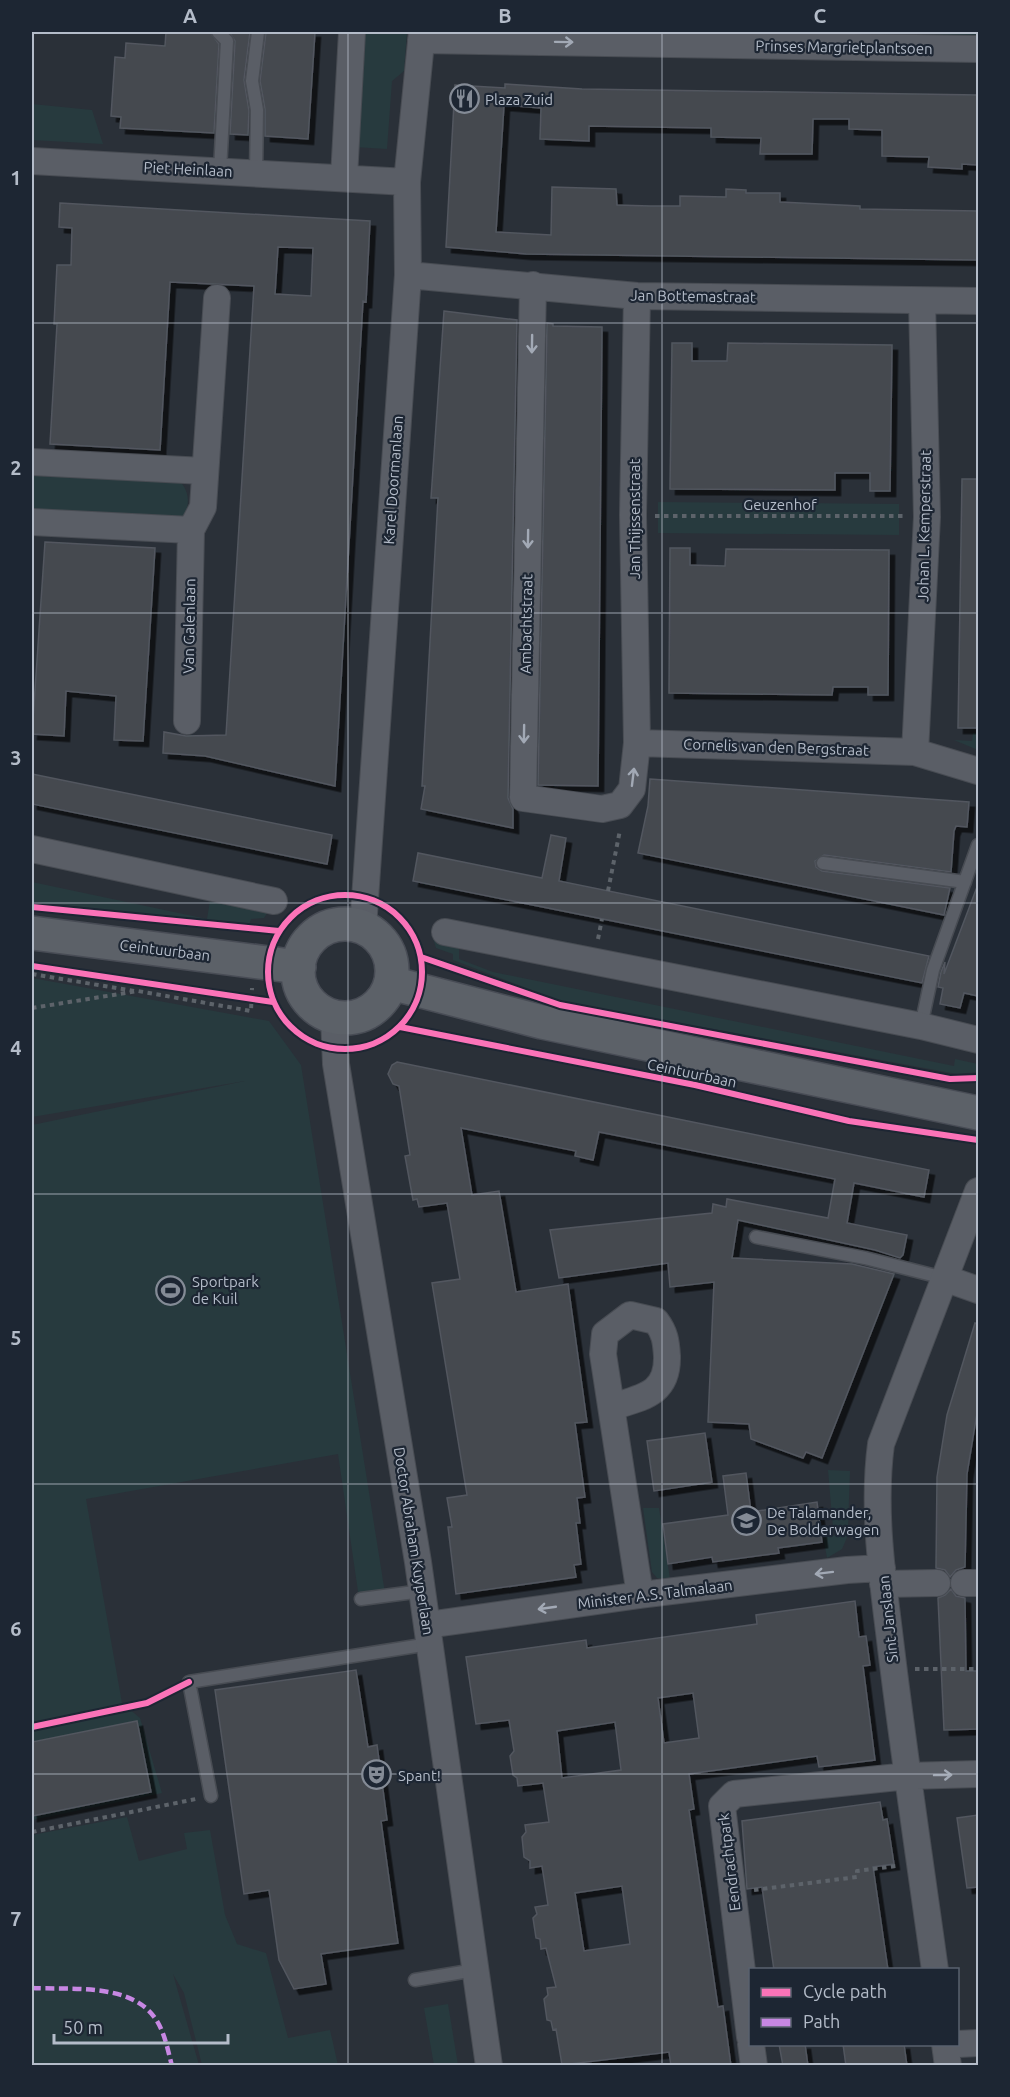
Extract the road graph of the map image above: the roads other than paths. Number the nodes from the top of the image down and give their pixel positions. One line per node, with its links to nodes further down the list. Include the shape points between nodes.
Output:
1 (218, 32): 7 (lane, via 227,41)
2 (258, 32): 8 (lane, via 252,81 257,110)
3 (352, 32): 9 (street)
4 (422, 36): 5 (street, Prinses Margrietplantsoen, one-way to 5); 10 (street, Karel Doormanlaan)
5 (978, 49)
6 (32, 160): 7 (street, Piet Heinlaan)
7 (220, 170): 8 (street, Piet Heinlaan)
8 (256, 172): 9 (street, Piet Heinlaan)
9 (344, 177): 10 (street, Piet Heinlaan)
10 (407, 182): 11 (street, Karel Doormanlaan)
11 (408, 275): 12 (street, Jan Bottemastraat); 30 (street, Karel Doormanlaan)
12 (533, 285): 13 (street, Jan Bottemastraat); 22 (street, Ambachtstraat, one-way to 22, via 523,798 602,808 620,805 632,789)
13 (637, 296): 15 (street, Jan Bottemastraat); 22 (street, Jan Thijssenstraat, via 633,515)
14 (218, 298): 18 (street, Van Galenlaan)
15 (922, 301): 16 (street, Jan Bottemastraat); 23 (street, Johan L. Kemperstraat, via 927,517)
16 (978, 301)
17 (32, 462): 18 (street)
18 (204, 471): 20 (street, Van Galenlaan, via 203,507)
19 (32, 522): 20 (street)
20 (191, 530): 21 (street, Van Galenlaan)
21 (187, 722)
22 (637, 743): 23 (street, Cornelis van den Bergstraat)
23 (915, 752): 24 (street, Cornelis van den Bergstraat)
24 (978, 771)
25 (978, 845): 28 (lane)
26 (32, 849): 29 (street)
27 (823, 863): 28 (lane)
28 (965, 882): 36 (lane, via 933,970)
29 (274, 900)
30 (363, 928): 33 (main road, via 344,925 324,929 308,942); 34 (main road, via 379,939 387,951 392,964)
31 (445, 932): 36 (street)
32 (32, 933): 33 (main road, Ceintuurbaan)
33 (298, 967): 35 (main road, via 308,1000)
34 (391, 983): 35 (main road, via 386,995 368,1012); 38 (main road, Ceintuurbaan, via 542,1022)
35 (334, 1017): 46 (street, Doctor Abraham Kuyperlaan, via 336,1064)
36 (921, 1026): 37 (street)
37 (978, 1040)
38 (978, 1113)
39 (978, 1191): 41 (street, Sint Janslaan)
40 (756, 1237): 41 (lane)
41 (944, 1278): 42 (street); 44 (street, Sint Janslaan, via 881,1444 876,1481)
42 (978, 1290)
43 (612, 1407): 47 (street)
44 (883, 1576): 45 (street, Minister A.S. Talmalaan); 47 (street, Minister A.S. Talmalaan, one-way to 47, via 847,1570); 51 (street, Sint Janslaan)
45 (937, 1583)
46 (422, 1591): 48 (lane); 49 (street, Doctor Abraham Kuyperlaan)
47 (640, 1595): 49 (street, Minister A.S. Talmalaan, one-way to 49)
48 (361, 1599)
49 (428, 1634): 52 (lane, via 189,1683); 54 (street, Doctor Abraham Kuyperlaan)
50 (978, 1774): 51 (street, one-way to 50)
51 (908, 1776): 53 (street, Sint Janslaan); 56 (street, Eendrachtpark, via 734,1794 722,1806)
52 (211, 1796)
53 (935, 1968)
54 (476, 1970): 55 (lane); 61 (street, Doctor Abraham Kuyperlaan)
55 (416, 1980)
56 (749, 2029)
57 (978, 2043): 58 (street)
58 (959, 2044)
59 (751, 2046): 62 (street)
60 (946, 2046): 63 (street)
61 (489, 2066)
62 (754, 2066)
63 (948, 2066)

